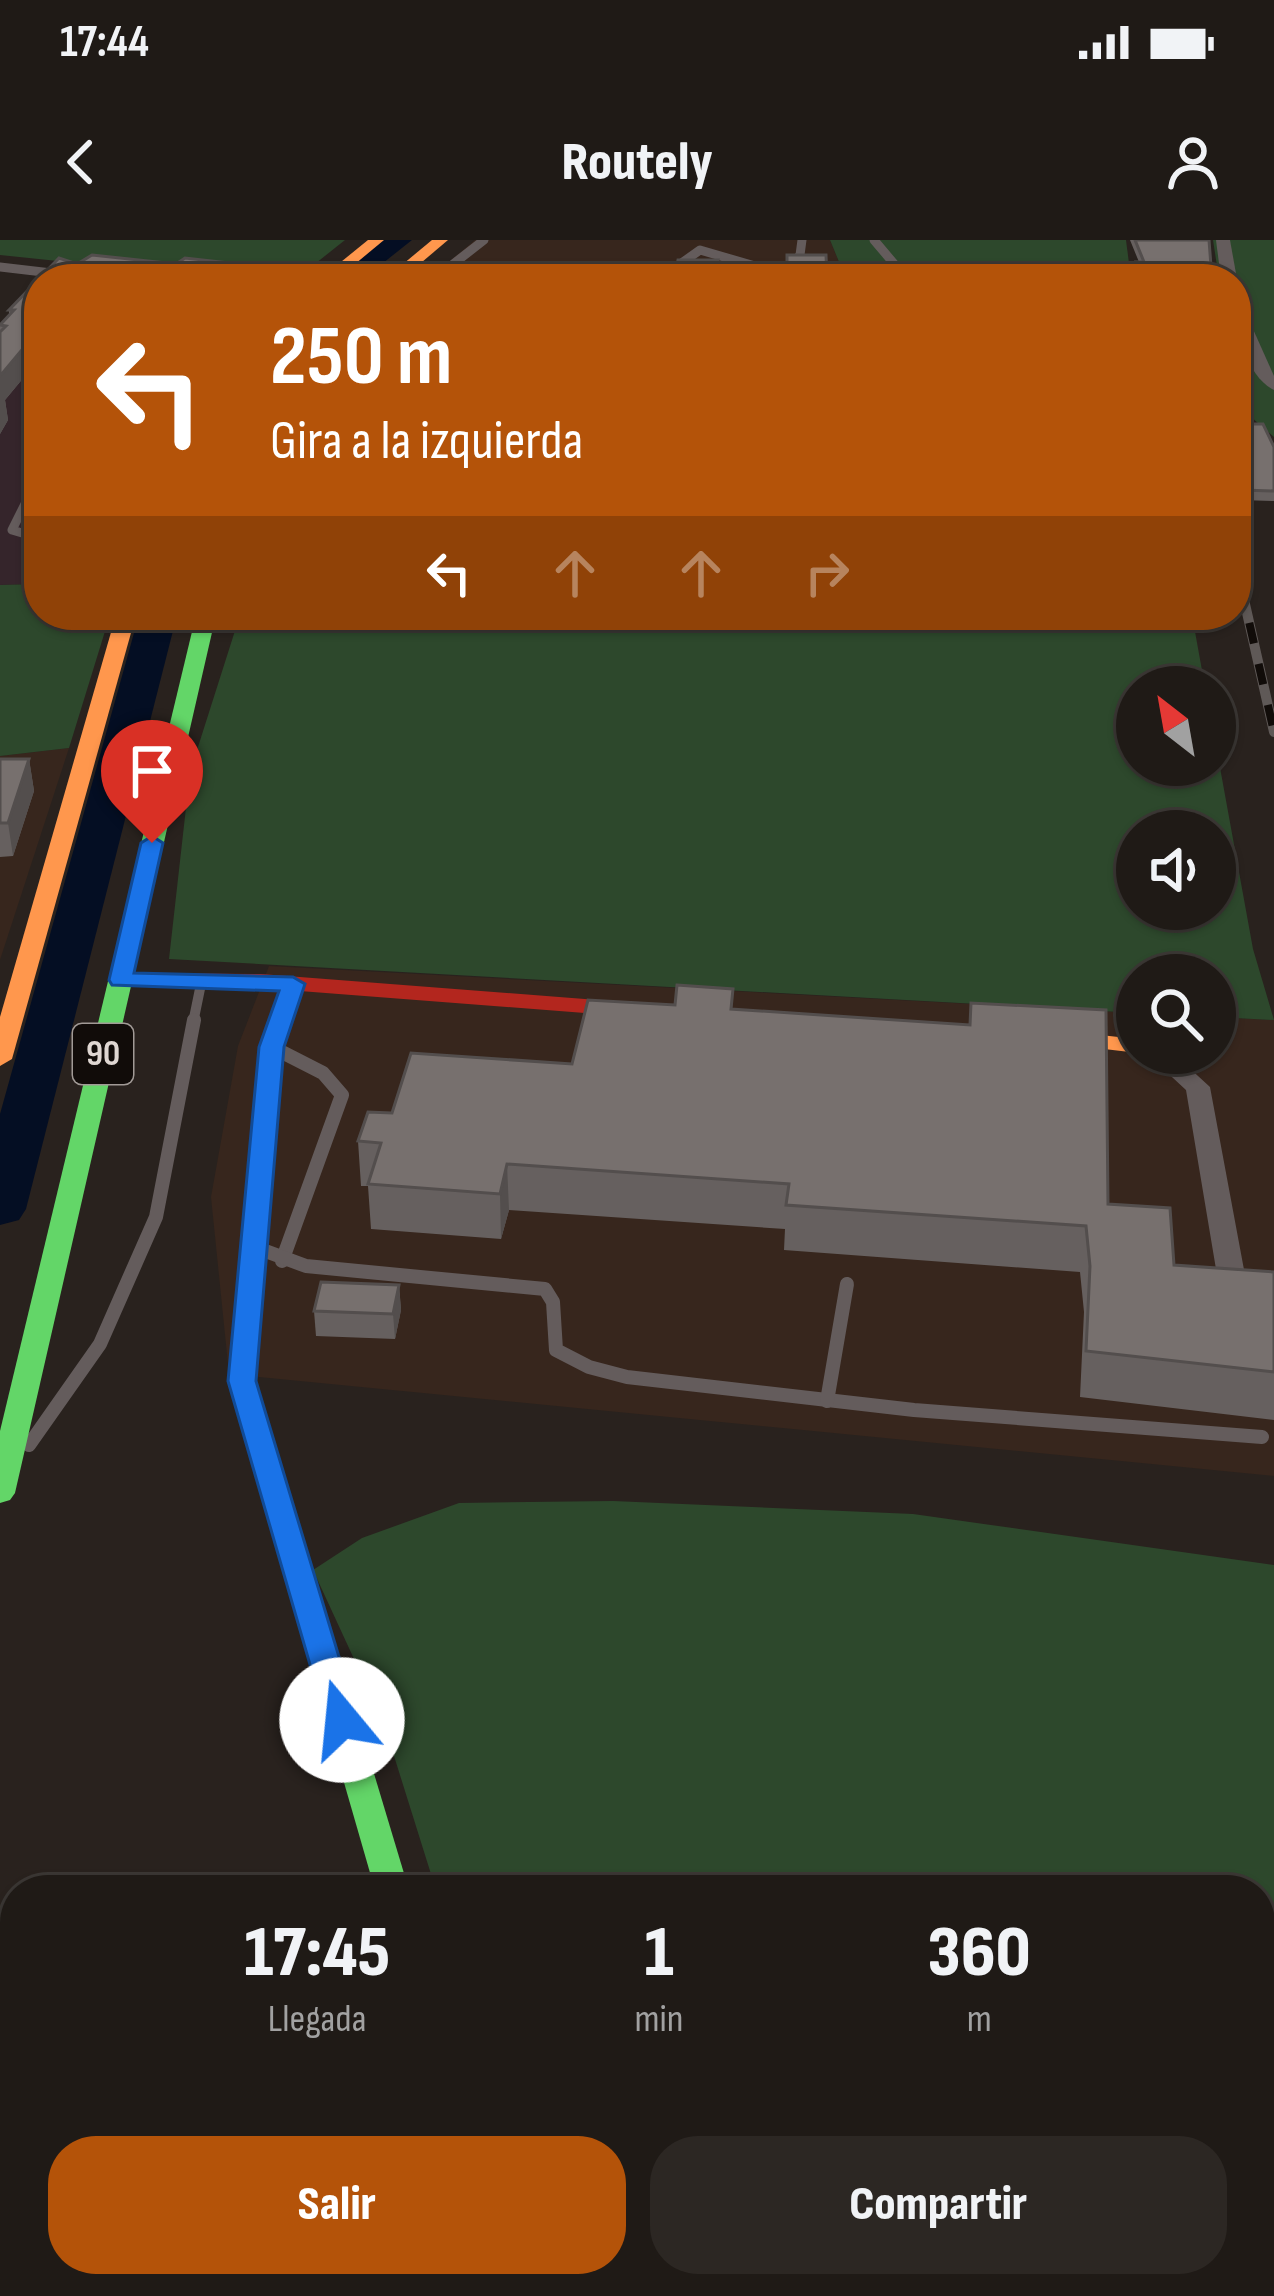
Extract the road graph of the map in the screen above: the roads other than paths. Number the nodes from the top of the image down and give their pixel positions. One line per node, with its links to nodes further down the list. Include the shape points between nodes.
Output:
1 (376, 240): 7 (main road)
2 (441, 240): 8 (main road)
3 (484, 240): 9 (lane)
4 (716, 240): 6 (lane)
5 (874, 240): 12 (lane)
6 (700, 250): 10 (lane); 11 (lane)
7 (346, 264)
8 (411, 264)
9 (453, 264)
10 (680, 264)
11 (746, 264)
12 (894, 264)
13 (1251, 344): 14 (street)
14 (1274, 385)
15 (24, 506): 16 (lane, via 12,530)
16 (24, 534)
17 (122, 630): 26 (main road)
18 (203, 630): 20 (main road, 90)
19 (202, 979): 20 (main road); 21 (main road); 34 (lane, via 156,1217 134,1277 100,1345)
20 (121, 980): 34 (main road, 90)
21 (293, 984): 22 (main road); 25 (main road)
22 (653, 1012)
23 (1024, 1035): 24 (main road)
24 (1116, 1044)
25 (272, 1047): 28 (main road); 29 (lane, via 322,1073 342,1095)
26 (0, 1059)
27 (1183, 1074): 30 (street, via 1198,1087)
28 (255, 1247): 29 (lane); 35 (main road, via 242,1381)
29 (282, 1261): 32 (lane, via 545,1288 554,1302 556,1350 570,1361)
30 (1231, 1275)
31 (847, 1284): 32 (lane)
32 (826, 1401): 33 (lane)
33 (1262, 1437)
34 (1, 1488)
35 (388, 1875)

